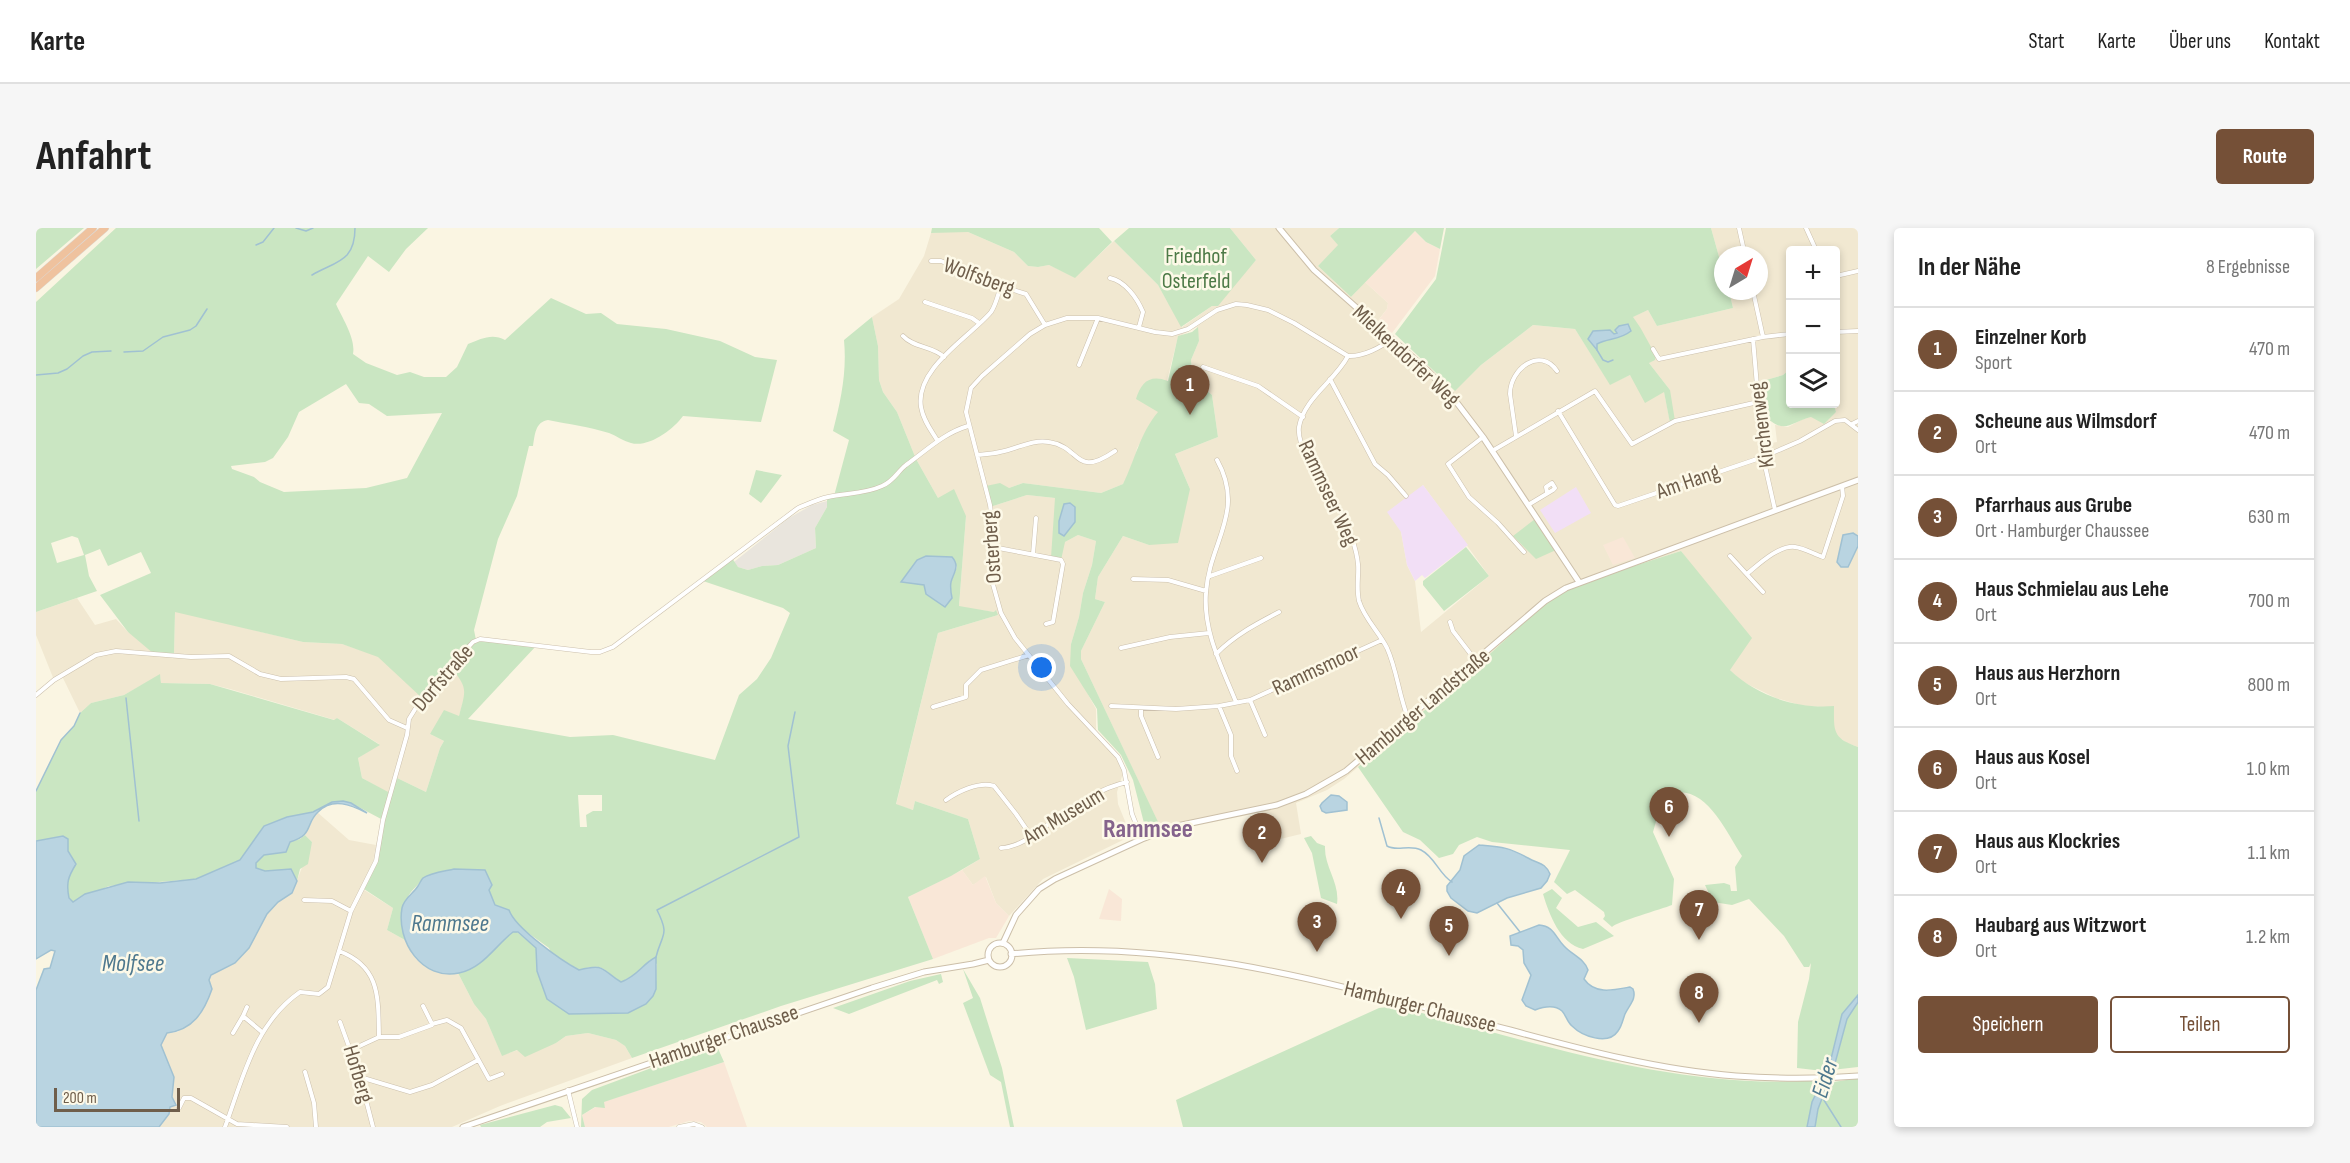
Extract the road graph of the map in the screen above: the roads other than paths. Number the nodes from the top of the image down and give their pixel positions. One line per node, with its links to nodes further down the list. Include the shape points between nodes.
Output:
1 (93, 228): 11 (highway)
2 (105, 228): 14 (highway)
3 (1739, 228): 6 (street)
4 (1806, 228): 7 (street)
5 (1280, 229): 26 (main road, Mielkendorfer Weg, via 1314,270)
6 (1743, 246)
7 (1814, 246)
8 (931, 261): 13 (street, Wolfsberg, via 941,261)
9 (1858, 271): 10 (street)
10 (1840, 275)
11 (36, 278)
12 (1110, 278): 20 (street, via 1133,294 1143,312)
13 (1001, 286): 18 (street, via 994,306); 19 (street, Wolfsberg, via 1026,294)
14 (36, 288)
15 (1755, 300): 25 (street)
16 (925, 302): 18 (street)
17 (1098, 318): 19 (street, via 1067,318); 20 (street); 31 (street)
18 (979, 323): 30 (street)
19 (1045, 325): 40 (street, via 976,382 967,404)
20 (1139, 327): 29 (street, via 1166,334 1180,332 1217,310 1248,305 1294,323)
21 (1858, 331): 22 (street)
22 (1840, 332)
23 (1786, 335): 25 (street)
24 (903, 336): 30 (street)
25 (1764, 337): 27 (street)
26 (1391, 338): 29 (street, via 1365,353); 43 (main road, Mielkendorfer Weg, via 1439,382)
27 (1753, 339): 28 (street, via 1659,359); 35 (street, Kirchenweg)
28 (1653, 349)
29 (1348, 356): 34 (street, Rammseer Weg)
30 (944, 357): 44 (street, via 930,373 921,398 923,414)
31 (1079, 365)
32 (1203, 367): 37 (street, via 1258,386)
33 (1557, 371): 42 (street, via 1548,362 1536,361 1515,374 1510,394)
34 (1330, 379): 37 (street, Rammseer Weg); 53 (street, via 1374,464)
35 (1758, 402): 36 (street, via 1675,421 1635,444 1629,442 1597,391); 48 (street, Kirchenweg)
36 (1558, 411): 42 (street); 48 (street, Am Hang, via 1618,506)
37 (1303, 417): 72 (street, Rammseer Weg, via 1299,429 1301,444 1350,532 1358,565 1361,606)
38 (1858, 421): 39 (street)
39 (1852, 424): 41 (street); 48 (street, Am Hang, via 1835,421)
40 (968, 426): 44 (street); 47 (street, Osterberg)
41 (1858, 430)
42 (1516, 436): 46 (street)
43 (1483, 437): 46 (main road, Mielkendorfer Weg); 58 (street, via 1448,464 1469,497)
44 (938, 440): 85 (street, Dorfstraße, via 881,487 827,497 798,508 608,649 591,652 476,640 422,698)
45 (1115, 451): 47 (street, via 1100,461 1086,463 1055,443 1034,442)
46 (1492, 451): 54 (main road, Mielkendorfer Weg)
47 (977, 455): 57 (street, Osterberg, via 990,505)
48 (1762, 457): 55 (street, Kirchenweg)
49 (1217, 460): 63 (street, via 1224,473 1229,506)
50 (1858, 480): 51 (main road, Hamburger Landstraße)
51 (1842, 486): 55 (main road, Hamburger Landstraße); 62 (street, via 1843,496 1823,557 1787,548)
52 (1547, 492): 54 (street)
53 (1406, 496)
54 (1528, 505): 65 (main road, Mielkendorfer Weg)
55 (1775, 510): 65 (main road, Hamburger Landstraße)
56 (1036, 518): 59 (street)
57 (993, 547): 59 (street); 75 (street, Osterberg, via 996,602)
58 (1524, 552)
59 (1033, 554): 70 (street, via 1057,558 1063,564 1053,622)
60 (1730, 556): 62 (street)
61 (1261, 558): 63 (street)
62 (1748, 573): 67 (street)
63 (1209, 577): 66 (street)
64 (1133, 579): 66 (street, via 1168,580)
65 (1579, 582): 76 (main road, Hamburger Landstraße, via 1545,601)
66 (1206, 591): 71 (street)
67 (1763, 592)
68 (1279, 612): 74 (street, via 1246,629)
69 (1450, 622): 76 (street, via 1452,631)
70 (1046, 624)
71 (1209, 633): 73 (street); 74 (street)
72 (1382, 640): 78 (street, Rammsmoor); 84 (street, Rammseer Weg)
73 (1121, 648)
74 (1216, 654): 79 (street)
75 (1029, 655): 82 (street, via 981,670 966,685 966,697); 89 (street, Osterberg, via 1073,710 1114,752)
76 (1477, 662): 84 (main road, Hamburger Landstraße)
77 (36, 695): 85 (street, via 71,669 105,652 229,656 270,678 346,676 389,720)
78 (1250, 700): 79 (street, Rammsmoor); 86 (street, Rammsmoor)
79 (1236, 702): 81 (street, Rammsmoor)
80 (1111, 706): 83 (street, Rammsmoor)
81 (1219, 706): 83 (street, Rammsmoor); 88 (street, via 1231,735 1231,756)
82 (933, 707)
83 (1141, 708): 87 (street)
84 (1408, 718): 92 (main road, Hamburger Landstraße, via 1346,771 1306,794 1261,810 1177,826)
85 (407, 728): 95 (street, Dorfstraße, via 376,861)
86 (1265, 735)
87 (1158, 757)
88 (1237, 771)
89 (1127, 782): 91 (street, Am Museum, via 1081,802); 92 (street, Osterberg, via 1132,814)
90 (946, 800): 91 (street, via 956,793 994,786)
91 (1031, 837): 93 (street, Am Museum, via 1010,848)
92 (1142, 839): 96 (main road, Hamburger Landstraße, via 1039,889 1011,922)
93 (1001, 848)
94 (304, 900): 95 (street, via 332,901)
95 (351, 911): 97 (street, Dorfstraße)
96 (1003, 943): 98 (main road); 99 (main road, via 991,947)
97 (339, 951): 105 (street, Dorfstraße, via 328,987 319,994 300,992 273,1014); 107 (street, via 353,956 368,969 375,987)
98 (1011, 954): 99 (main road, via 1009,962 1002,966); 112 (main road, Hamburger Chaussee, via 1130,952 1200,959 1271,970 1597,1053 1664,1066 1734,1076)
99 (989, 960): 114 (main road, Hamburger Chaussee, via 924,972 872,988)
100 (423, 1006): 104 (street)
101 (247, 1007): 102 (street)
102 (243, 1016): 105 (street); 106 (street)
103 (340, 1022): 108 (street, Hofberg)
104 (432, 1024): 107 (street, via 399,1037); 109 (street, via 447,1020 461,1028)
105 (262, 1032): 116 (street, Dorfstraße)
106 (233, 1033)
107 (379, 1037): 108 (street)
108 (351, 1050): 113 (street, Hofberg)
109 (478, 1060): 111 (street, via 489,1079); 113 (street, via 432,1085 410,1092)
110 (305, 1072): 120 (street)
111 (501, 1074)
112 (1858, 1076)
113 (360, 1077): 121 (street, Hofberg)
114 (568, 1090): 122 (main road, Hamburger Chaussee); 123 (street)
115 (179, 1108): 116 (street, via 184,1098 191,1098)
116 (228, 1120): 117 (street); 118 (street, Dorfstraße)
117 (235, 1126): 119 (street)
118 (225, 1127)
119 (287, 1127)
120 (316, 1127)
121 (373, 1127)
122 (463, 1127)
123 (578, 1127)
124 (679, 1127): 125 (street)
125 (702, 1127)

